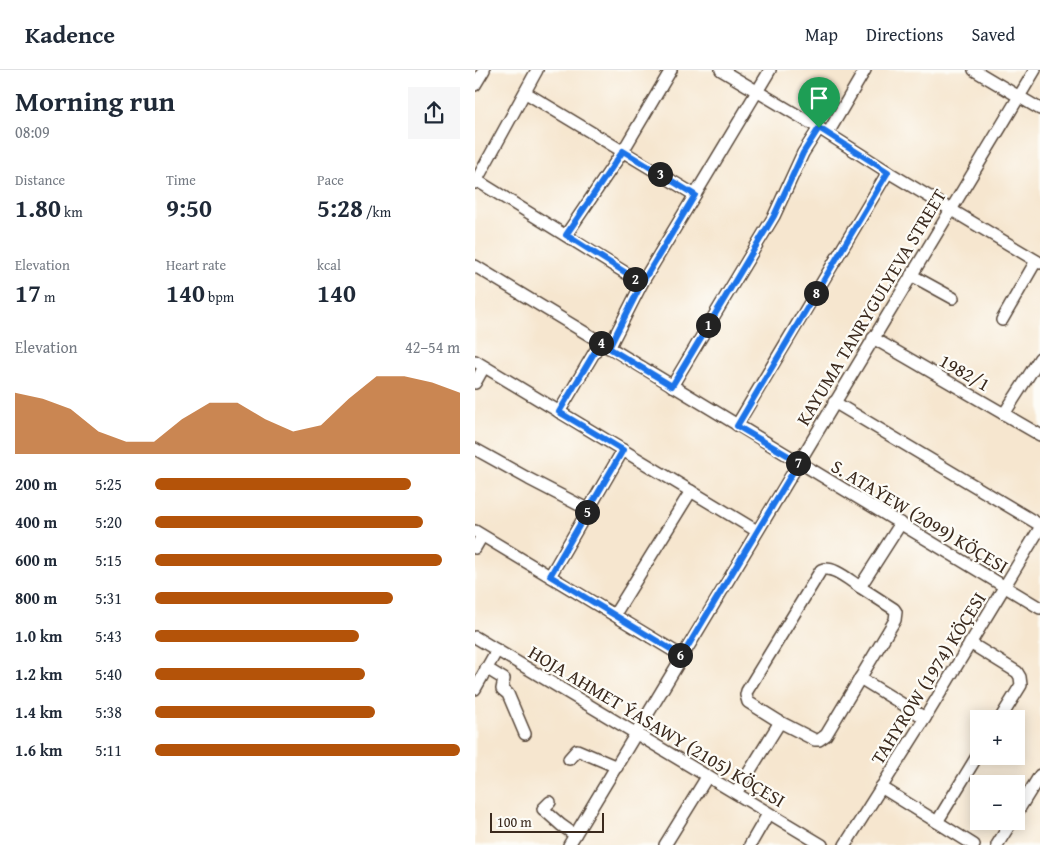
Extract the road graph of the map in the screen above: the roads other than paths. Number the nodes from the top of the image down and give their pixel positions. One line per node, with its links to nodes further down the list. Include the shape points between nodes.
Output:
1 (485, 70): 9 (street)
2 (537, 70): 11 (street)
3 (671, 70): 15 (street)
4 (721, 70): 10 (street)
5 (770, 70): 10 (street)
6 (865, 70): 14 (street)
7 (974, 70): 12 (street)
8 (1035, 70): 12 (street, KAYUMA TANRYGULYEVA STREET)
9 (475, 85)
10 (756, 92): 14 (street); 18 (street)
11 (526, 94): 15 (street); 17 (street)
12 (1019, 97): 13 (street); 19 (street, KAYUMA TANRYGULYEVA STREET)
13 (1040, 109)
14 (823, 130): 16 (street); 32 (street, via 803,153 774,216)
15 (623, 151): 18 (street); 20 (street)
16 (888, 172): 19 (street); 36 (street)
17 (476, 182): 20 (street)
18 (695, 195): 24 (street)
19 (950, 209): 21 (street); 23 (street, KAYUMA TANRYGULYEVA STREET)
20 (566, 235): 24 (street)
21 (1038, 262): 26 (street)
22 (475, 266): 28 (street, S. ATAÝEW (2099) KÖÇESI)
23 (911, 275): 25 (street); 27 (street, KAYUMA TANRYGULYEVA STREET)
24 (642, 283): 28 (street)
25 (953, 298)
26 (1002, 320)
27 (873, 338): 33 (street, KAYUMA TANRYGULYEVA STREET); 35 (street, 1982/1)
28 (604, 345): 32 (street, S. ATAÝEW (2099) KÖÇESI); 34 (street)
29 (1040, 358): 35 (street)
30 (480, 364): 31 (street); 34 (street)
31 (475, 383)
32 (672, 386): 36 (street, S. ATAÝEW (2099) KÖÇESI)
33 (834, 402): 40 (street, KAYUMA TANRYGULYEVA STREET); 44 (street)
34 (559, 412): 39 (street)
35 (1004, 414): 37 (street, 1982/1)
36 (737, 426): 40 (street, S. ATAÝEW (2099) KÖÇESI)
37 (1040, 435)
38 (475, 449): 42 (street)
39 (623, 450): 41 (street); 42 (street)
40 (799, 462): 43 (street, S. ATAÝEW (2099) KÖÇESI); 45 (street, KAYUMA TANRYGULYEVA STREET)
41 (691, 491): 45 (street); 52 (street)
42 (589, 510): 48 (street)
43 (901, 523): 49 (street); 50 (street, S. ATAÝEW (2099) KÖÇESI)
44 (1040, 527): 50 (street, TAHYROW (1974) KÖÇESI)
45 (757, 531): 56 (street, KAYUMA TANRYGULYEVA STREET)
46 (478, 534): 47 (street); 48 (street)
47 (475, 548)
48 (550, 576): 52 (street)
49 (860, 587): 58 (street, via 891,606 896,616); 62 (street, via 832,570 821,570 747,691 748,702)
50 (1004, 587): 51 (street, S. ATAÝEW (2099) KÖÇESI); 54 (street, TAHYROW (1974) KÖÇESI)
51 (1040, 608)
52 (615, 614): 56 (street)
53 (475, 637): 55 (street, HOJA AHMET ÝASAWY (2105) KÖÇESI)
54 (969, 643): 60 (street, via 1021,677 1021,685); 61 (street, TAHYROW (1974) KÖÇESI)
55 (497, 650): 57 (street); 63 (street, HOJA AHMET ÝASAWY (2105) KÖÇESI)
56 (682, 656): 63 (street, KAYUMA TANRYGULYEVA STREET)
57 (487, 668): 59 (street); 64 (street, via 504,679 502,689 508,694)
58 (860, 678): 61 (street); 62 (street, via 824,738 815,740)
59 (475, 689)
60 (1006, 710)
61 (925, 718): 70 (street, TAHYROW (1974) KÖÇESI)
62 (780, 722): 71 (street)
63 (637, 733): 67 (street, KAYUMA TANRYGULYEVA STREET); 69 (street, HOJA AHMET ÝASAWY (2105) KÖÇESI)
64 (525, 734)
65 (569, 759): 67 (street, via 577,750)
66 (972, 765): 75 (street)
67 (617, 767): 77 (street, KAYUMA TANRYGULYEVA STREET)
68 (1040, 775): 72 (street)
69 (707, 777): 71 (street, HOJA AHMET ÝASAWY (2105) KÖÇESI); 78 (street)
70 (881, 787): 75 (street); 81 (street, TAHYROW (1974) KÖÇESI)
71 (736, 793): 74 (street, HOJA AHMET ÝASAWY (2105) KÖÇESI)
72 (1025, 799)
73 (550, 802): 77 (street, via 543,809)
74 (768, 814): 79 (street); 80 (street, HOJA AHMET ÝASAWY (2105) KÖÇESI)
75 (937, 822): 82 (street)
76 (1006, 830): 83 (street)
77 (572, 840)
78 (665, 845)
79 (749, 845)
80 (822, 845)
81 (845, 845)
82 (974, 845)
83 (997, 845)

